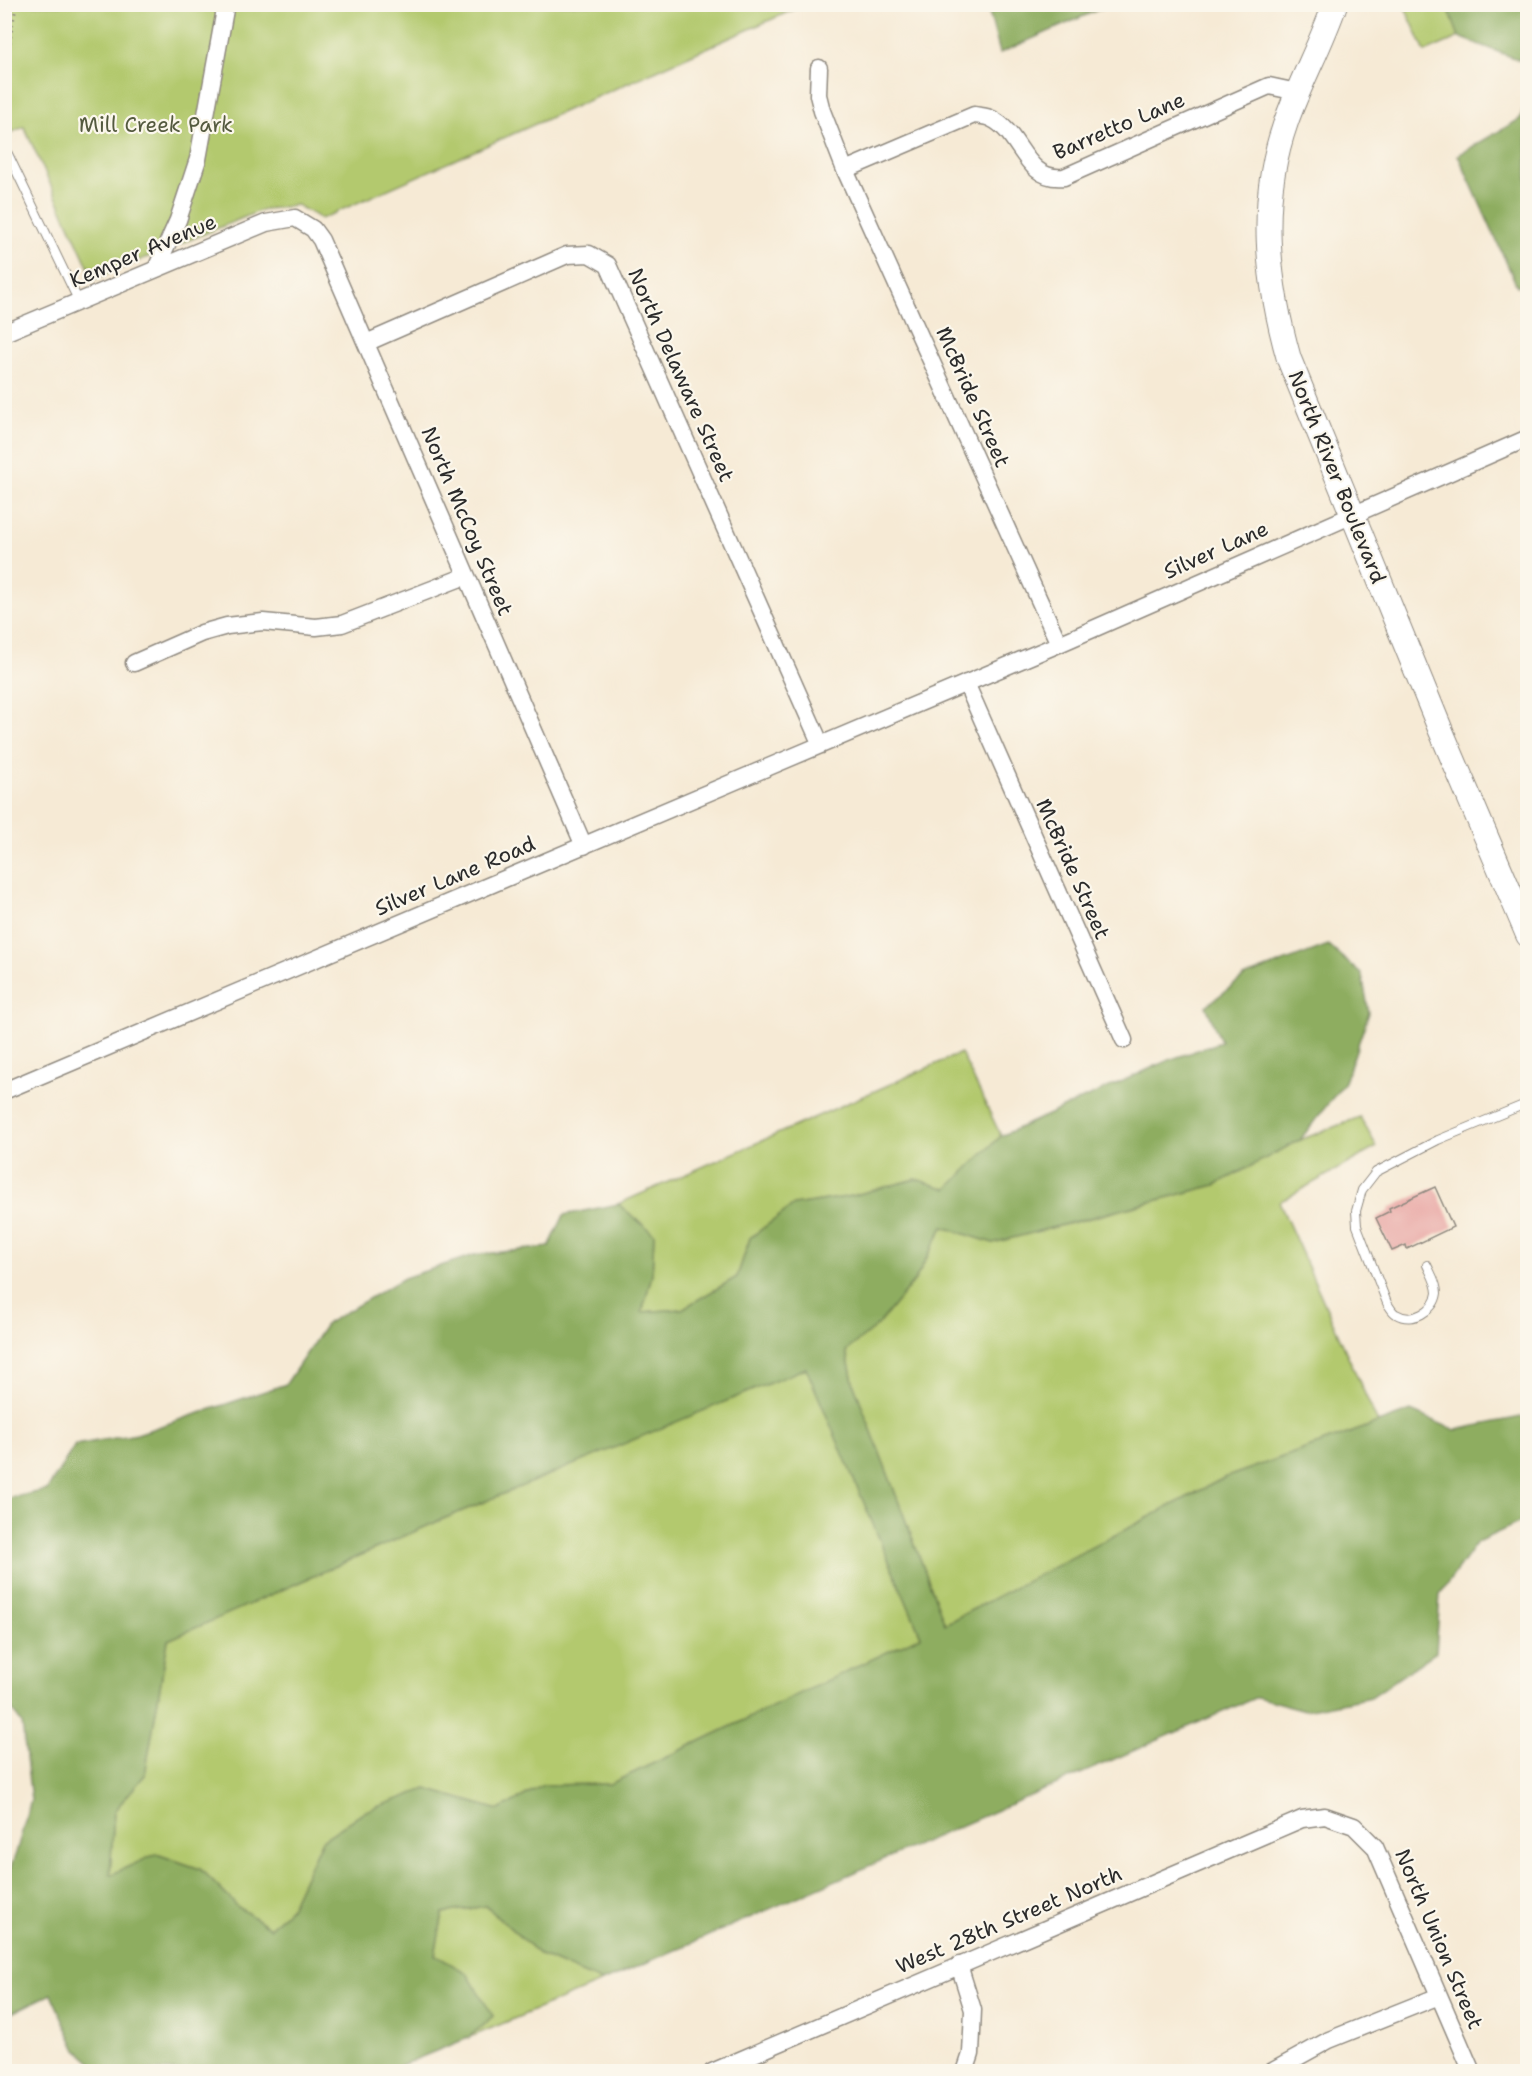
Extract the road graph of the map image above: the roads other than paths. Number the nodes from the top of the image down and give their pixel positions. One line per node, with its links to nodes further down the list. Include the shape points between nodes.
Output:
1 (226, 4): 8 (street, via 198,159 178,220)
2 (1335, 4): 4 (main road, North River Boulevard)
3 (819, 68): 6 (street, McBride Street, via 822,111)
4 (1297, 92): 6 (street, Barretto Lane, via 1269,86 1064,177 1052,179 1040,172 1005,128 991,118 974,115); 13 (main road, North River Boulevard, via 1274,162 1267,213 1269,265 1289,359)
5 (8, 154): 9 (lane)
6 (845, 170): 15 (street, McBride Street)
7 (300, 221): 8 (street, Kemper Avenue, via 295,218 266,223); 11 (street, North McCoy Street, via 321,240)
8 (156, 269): 9 (street, Kemper Avenue)
9 (79, 302): 10 (street, Kemper Avenue)
10 (4, 333)
11 (366, 343): 14 (street, North McCoy Street); 19 (street, North Delaware Street, via 567,255 589,254 608,265)
12 (1527, 438): 13 (street, Silver Lane)
13 (1353, 514): 15 (street, Silver Lane); 21 (main road, North River Boulevard)
14 (466, 576): 16 (street, via 342,624 316,627 263,622 228,626 202,633); 20 (street, North McCoy Street)
15 (1059, 644): 17 (street, Silver Lane)
16 (134, 663)
17 (966, 683): 18 (street, Silver Lane); 22 (street, McBride Street)
18 (923, 702): 19 (street, Silver Lane Road)
19 (821, 745): 20 (street, Silver Lane Road)
20 (584, 846): 23 (street, Silver Lane Road)
21 (1527, 935)
22 (1124, 1040)
23 (4, 1091)
24 (1527, 1103): 25 (lane, via 1438,1140 1376,1172 1362,1190 1356,1226 1394,1314 1415,1318 1433,1303 1437,1294 1435,1281)
25 (1427, 1265)
26 (1325, 1816): 27 (street, West 28th Street North, via 1302,1820); 28 (street, North Union Street, via 1354,1826 1375,1847)
27 (959, 1965): 29 (street, West 28th Street North); 30 (street, via 973,2010 971,2054)
28 (1439, 1996): 31 (street, via 1329,2040); 32 (street, North Union Street)
29 (712, 2072)
30 (965, 2072)
31 (1271, 2072)
32 (1472, 2072)

